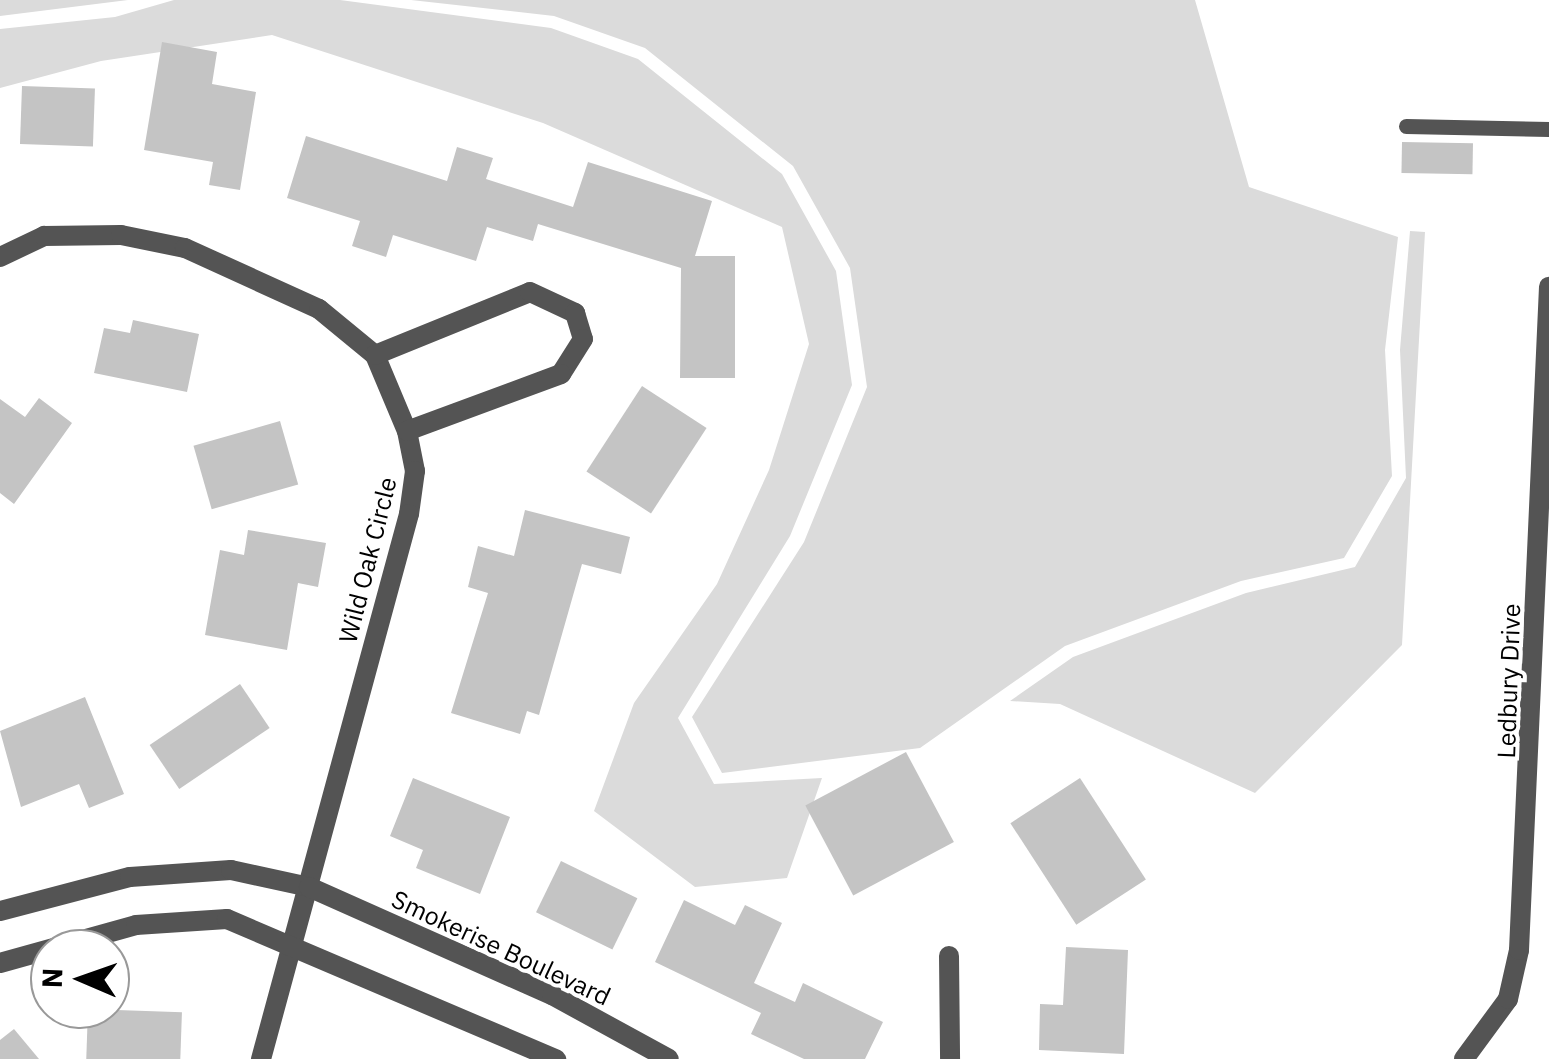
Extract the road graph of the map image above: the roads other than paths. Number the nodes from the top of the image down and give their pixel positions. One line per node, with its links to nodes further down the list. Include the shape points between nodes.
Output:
1 (1406, 126): 2 (lane)
2 (1549, 129)
3 (0, 257): 5 (street, Wild Oak Circle, via 44,236 120,236 184,248 320,309)
4 (1549, 288): 7 (street, Ledbury Drive)
5 (375, 355): 6 (street, Wild Oak Circle); 6 (street, via 530,292 575,313 583,339 561,374)
6 (407, 431): 8 (street, Wild Oak Circle, via 416,472 409,514)
7 (1545, 491): 17 (street, Ledbury Drive, via 1519,950 1508,1000)
8 (309, 887): 9 (street, Smokerise Boulevard, via 231,870 130,877); 10 (street, Wild Oak Circle); 15 (street, Smokerise Boulevard, via 552,995)
9 (0, 911)
10 (294, 943): 12 (street, via 228,920 136,925); 13 (street, Wild Oak Circle); 14 (street)
11 (950, 956): 16 (street)
12 (0, 963)
13 (261, 1059)
14 (556, 1059)
15 (668, 1059)
16 (950, 1059)
17 (1464, 1059)

